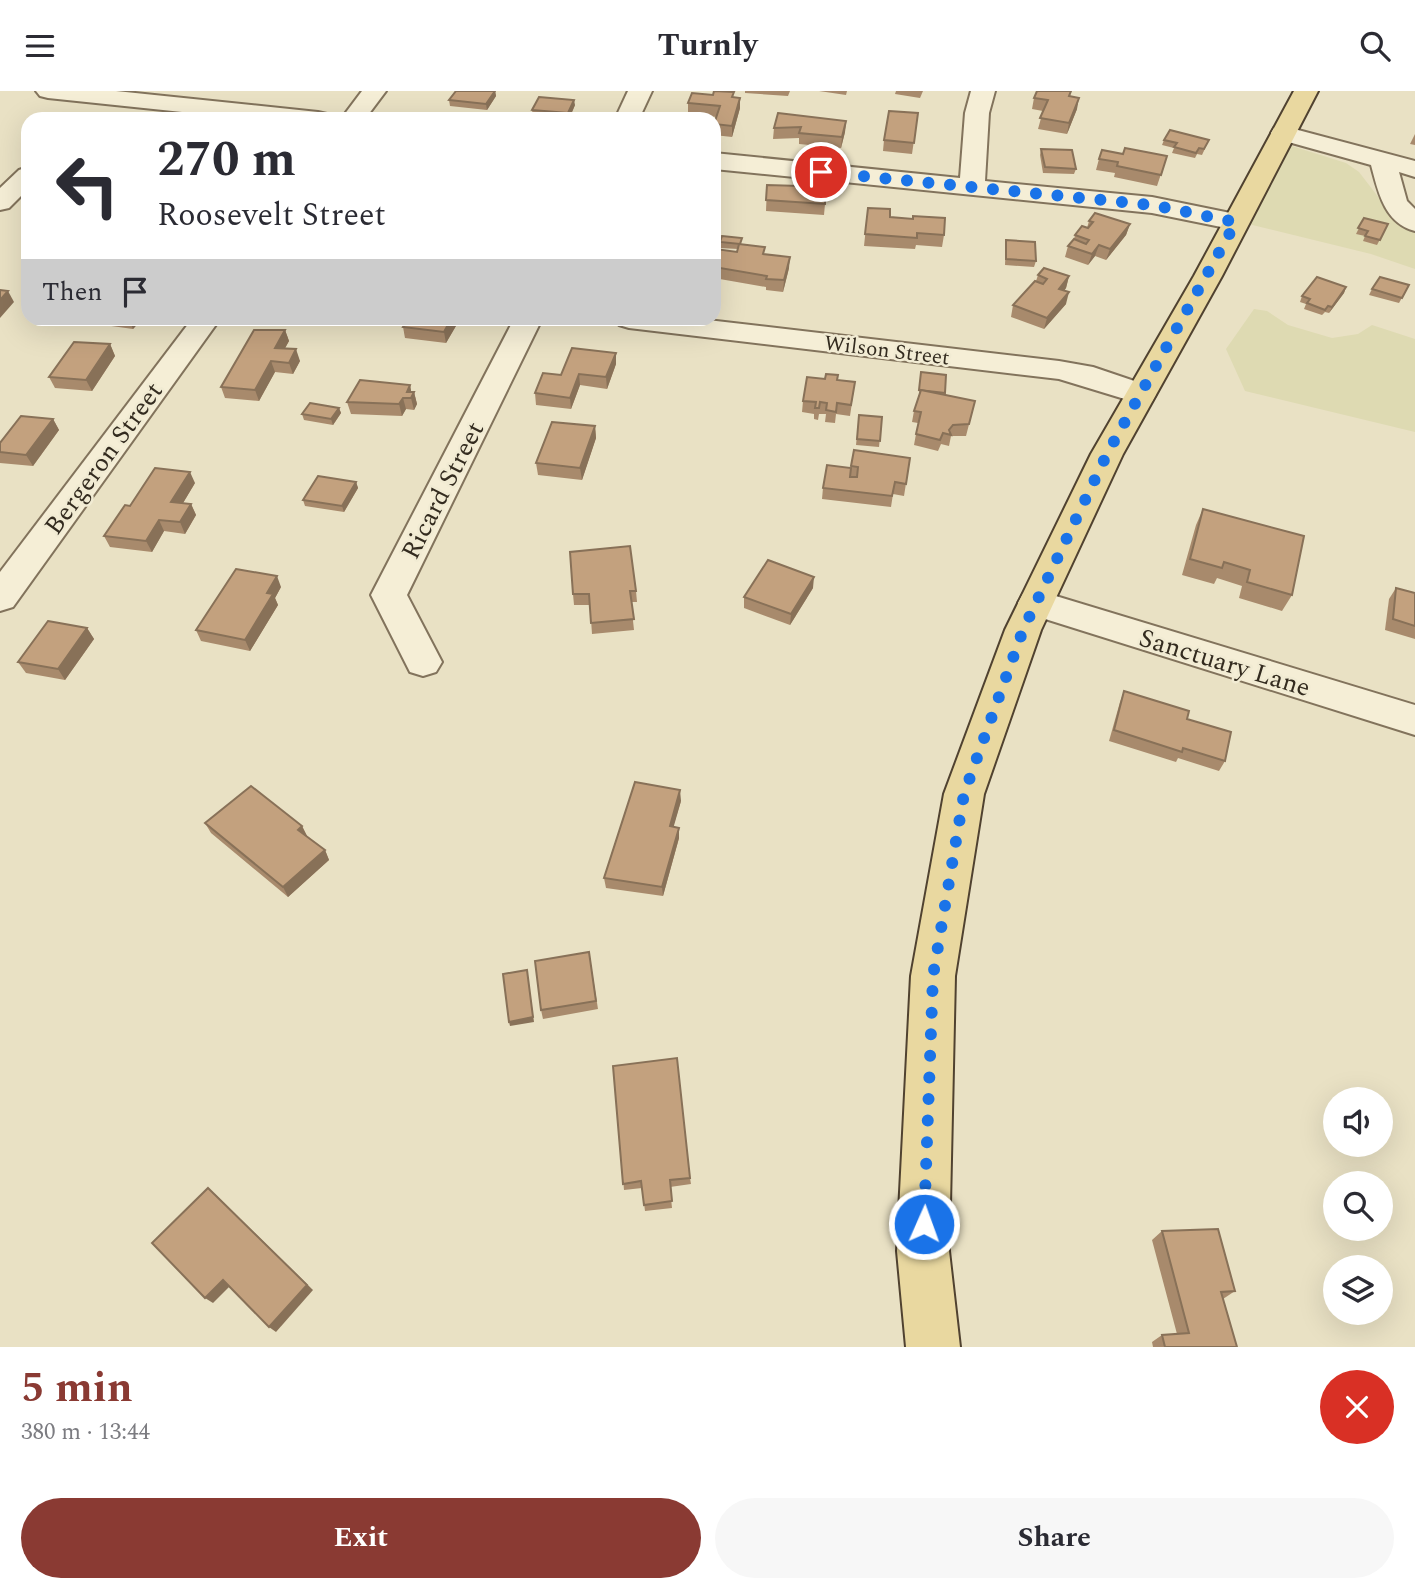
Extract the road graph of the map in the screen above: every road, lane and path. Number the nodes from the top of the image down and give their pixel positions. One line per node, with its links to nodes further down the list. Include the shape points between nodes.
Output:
1 (48, 91): 6 (street)
2 (374, 91): 9 (street)
3 (640, 91): 10 (street)
4 (984, 91): 16 (street, via 977,113)
5 (1306, 91): 11 (main road)
6 (112, 94): 7 (street); 8 (street)
7 (93, 112)
8 (260, 112)
9 (358, 112)
10 (630, 112)
11 (1283, 133): 13 (street); 18 (main road)
12 (721, 162): 16 (street)
13 (1383, 162): 14 (street); 19 (street, via 1395,204)
14 (1415, 169)
15 (21, 182): 17 (street)
16 (972, 187): 18 (street, via 1152,205)
17 (0, 202)
18 (1236, 222): 23 (main road)
19 (1415, 223)
20 (201, 326): 24 (street, Bergeron Street)
21 (524, 326): 26 (street, Ricard Street, via 389,595)
22 (687, 326): 23 (street, Wilson Street, via 1070,372)
23 (1141, 394): 25 (main road)
24 (0, 598)
25 (1035, 604): 27 (street, Sanctuary Lane); 28 (main road, via 964,794 933,976 923,1251)
26 (423, 663)
27 (1415, 720)
28 (933, 1347)

